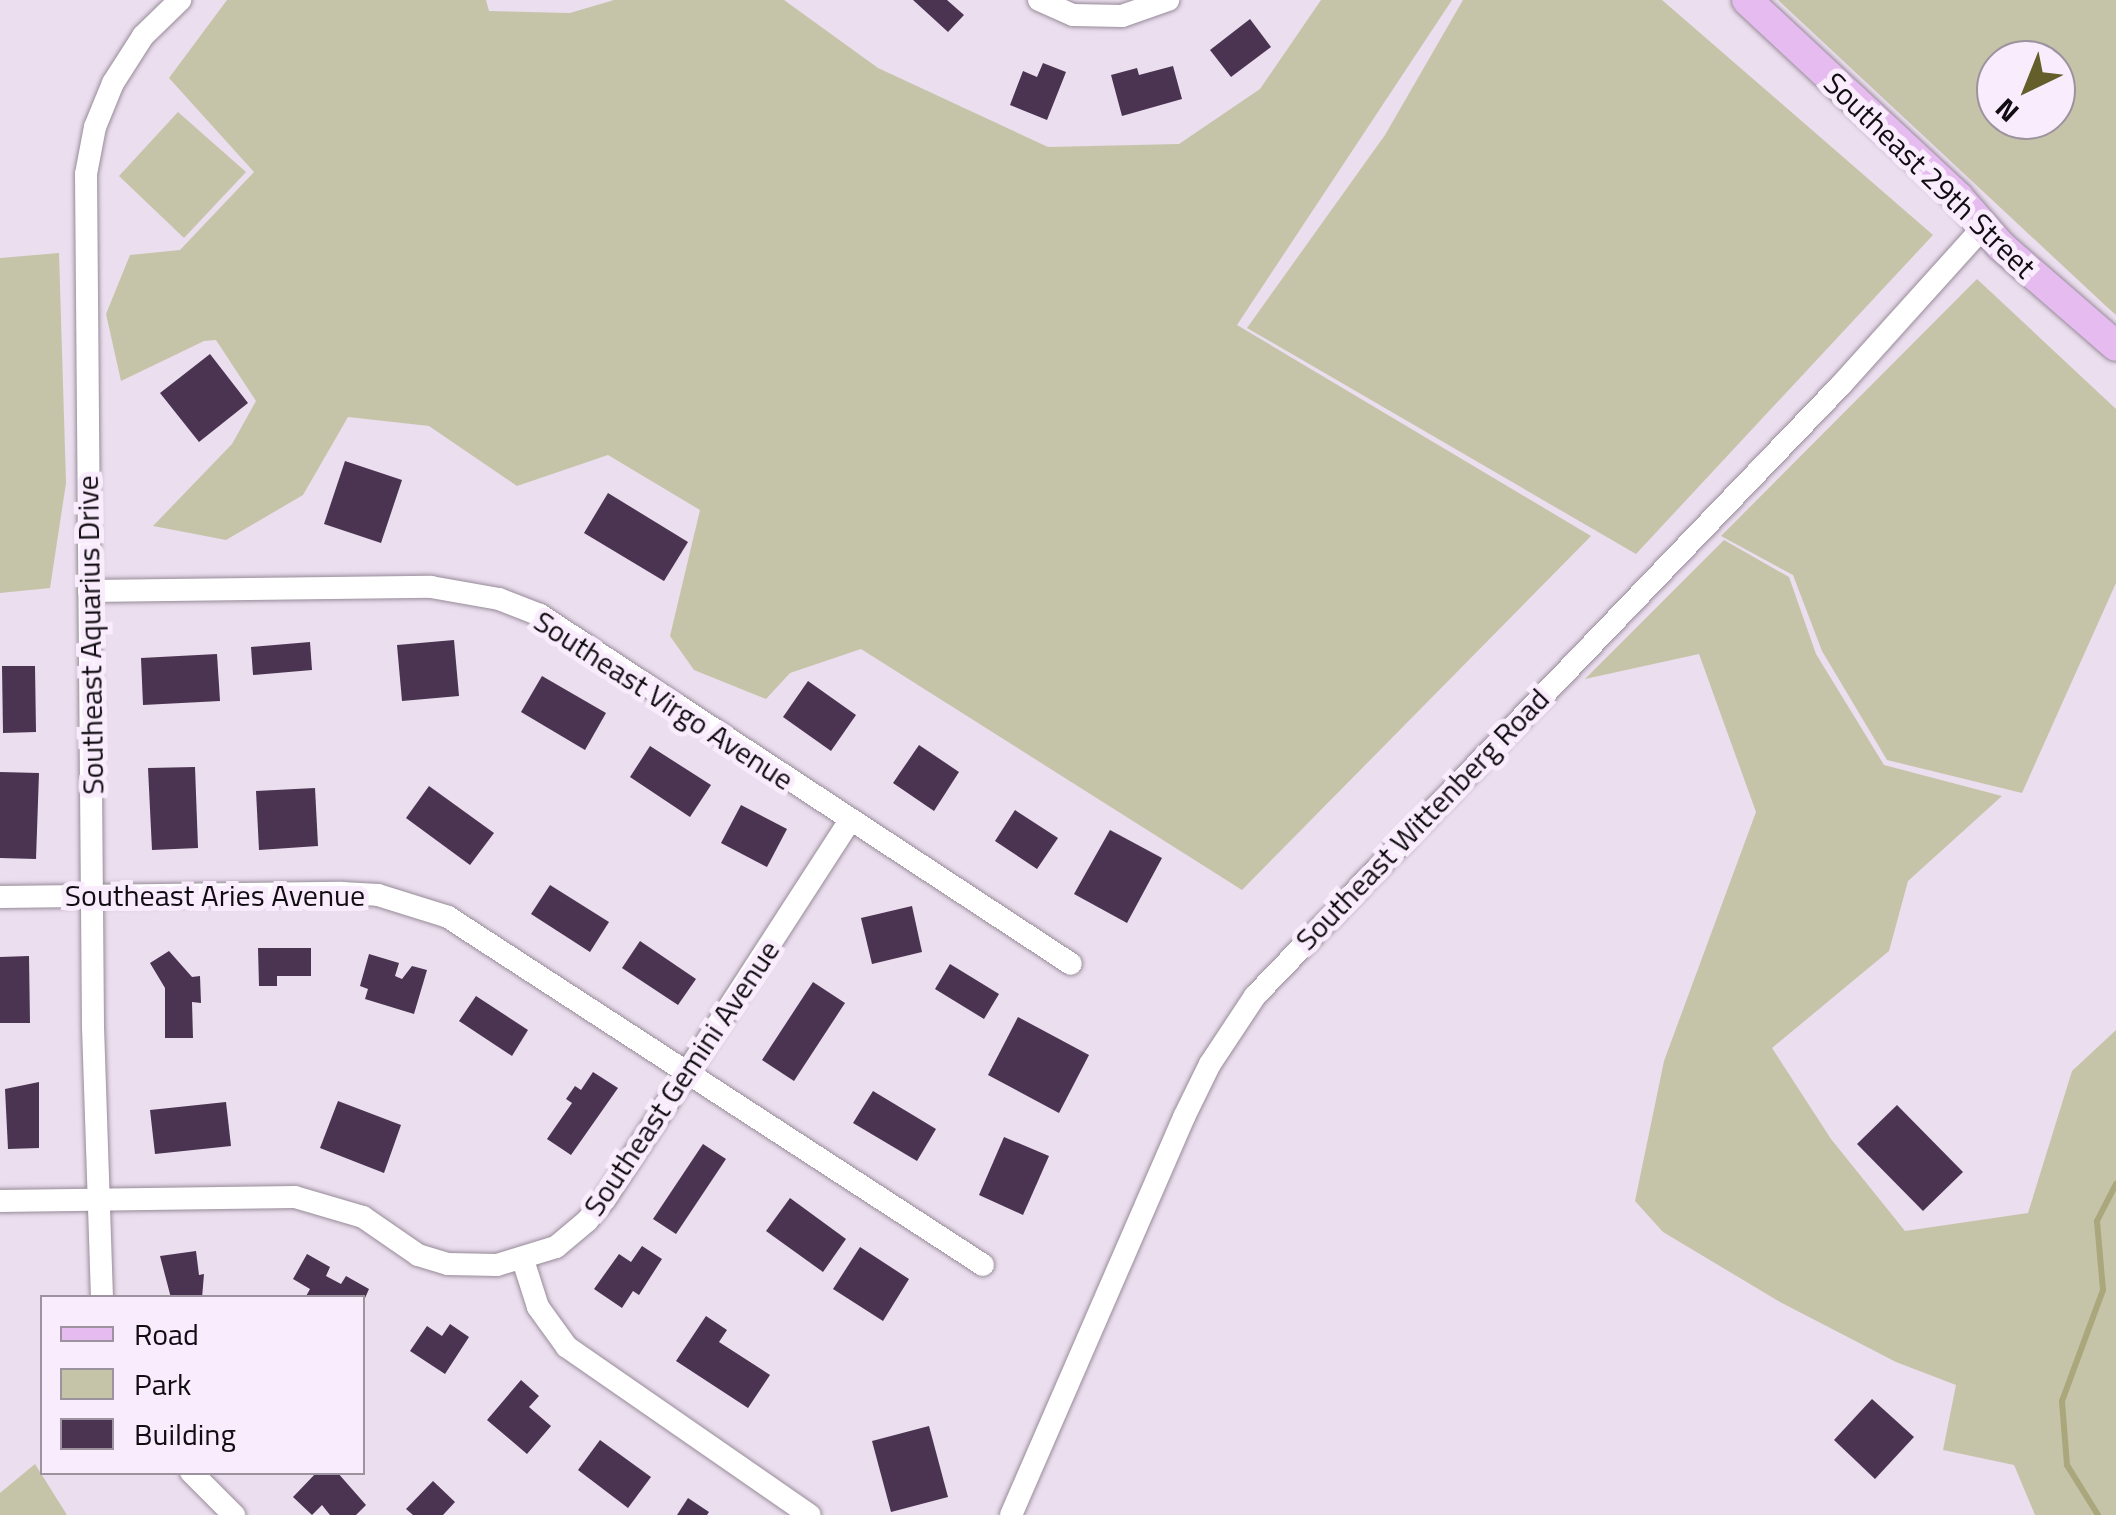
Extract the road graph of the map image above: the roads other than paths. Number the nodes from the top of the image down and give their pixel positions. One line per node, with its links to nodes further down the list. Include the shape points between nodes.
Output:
1 (180, 0): 7 (street, Southeast Aquarius Drive, via 144,36 113,83 86,174)
2 (1039, 0): 3 (street, via 1073,15 1122,16)
3 (1168, 0)
4 (1747, 0): 5 (main road, Southeast 29th Street)
5 (1984, 226): 6 (main road, Southeast 29th Street); 21 (street, Southeast Wittenberg Road, via 1842,385 1255,996 1184,1117)
6 (2116, 346)
7 (89, 592): 8 (street, Southeast Virgo Avenue, via 432,587 499,599 540,615); 9 (street, Southeast Aquarius Drive)
8 (850, 821): 11 (street, Southeast Virgo Avenue); 12 (street, Southeast Gemini Avenue)
9 (93, 894): 10 (street, Southeast Aries Avenue); 12 (street, Southeast Aries Avenue, via 342,893 408,902 486,938); 13 (street, Southeast Aquarius Drive)
10 (0, 897)
11 (1071, 964)
12 (689, 1073): 15 (street, Southeast Gemini Avenue, via 588,1222 556,1247); 16 (street, Southeast Aries Avenue)
13 (100, 1197): 14 (street, Southeast Gemini Avenue); 15 (street, Southeast Gemini Avenue, via 294,1197 341,1208 418,1254 448,1264); 17 (street, Southeast Aquarius Drive)
14 (0, 1200)
15 (523, 1260): 20 (street, via 538,1306 568,1347)
16 (982, 1265)
17 (102, 1295)
18 (195, 1475): 19 (street)
19 (234, 1515)
20 (810, 1515)
21 (1011, 1515)

